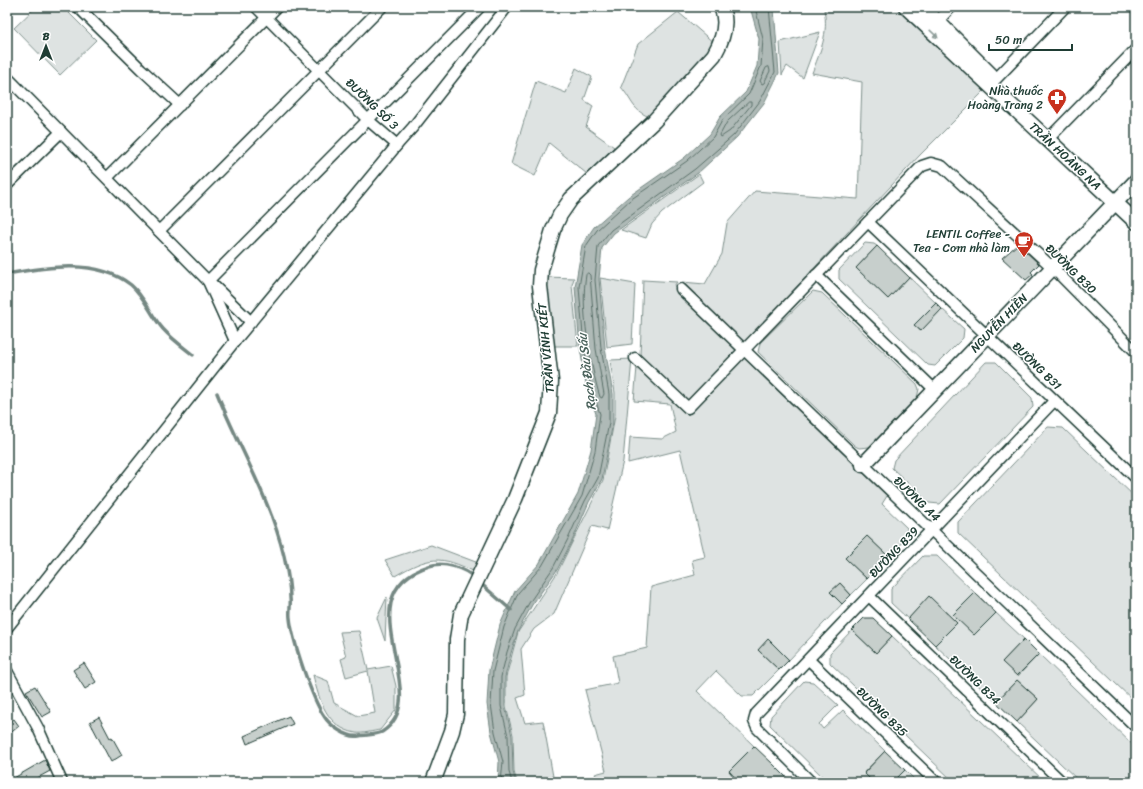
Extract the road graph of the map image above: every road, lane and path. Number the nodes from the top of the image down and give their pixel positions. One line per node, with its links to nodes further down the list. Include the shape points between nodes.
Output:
1 (78, 7): 18 (street)
2 (256, 7): 12 (street, ĐƯỜNG SỐ 3)
3 (277, 7): 12 (street)
4 (382, 7): 15 (street)
5 (480, 7): 19 (street)
6 (507, 7): 22 (street, ĐƯỜNG SỐ 3)
7 (721, 7): 52 (street, TRẦN VĨNH KIẾT, via 724,33 714,55 654,121 571,199 553,230 541,270 540,286 551,381 549,413 515,499 461,614 458,626 456,714)
8 (906, 7): 26 (street, TRẦN HOÀNG NA, one-way to 26)
9 (923, 7): 13 (street, TRẦN HOÀNG NA)
10 (951, 7): 13 (street)
11 (1065, 7): 17 (street)
12 (267, 17): 15 (street, ĐƯỜNG SỐ 3); 18 (street)
13 (938, 21): 17 (street, TRẦN HOÀNG NA)
14 (1136, 49): 21 (street)
15 (320, 71): 19 (street, ĐƯỜNG SỐ 3); 30 (street)
16 (7, 77): 20 (street)
17 (995, 80): 21 (street, TRẦN HOÀNG NA)
18 (180, 105): 23 (street)
19 (368, 120): 22 (street, ĐƯỜNG SỐ 3); 33 (street)
20 (61, 132): 23 (street); 25 (street)
21 (1053, 134): 26 (street, TRẦN HOÀNG NA)
22 (397, 145): 35 (street)
23 (107, 178): 30 (street)
24 (1136, 181): 26 (street, NGUYỄN HIỀN)
25 (7, 185)
26 (1119, 199): 27 (street, TRẦN HOÀNG NA); 29 (street, TRẦN HOÀNG NA); 31 (street, NGUYỄN HIỀN)
27 (1136, 210)
28 (868, 222): 31 (street, ĐƯỜNG B30, via 922,166 931,163 942,166); 32 (street); 36 (street, ĐƯỜNG B31)
29 (1136, 222)
30 (160, 231): 33 (street)
31 (1053, 268): 36 (street, NGUYỄN HIỀN); 39 (street, ĐƯỜNG B30)
32 (816, 275): 38 (street); 41 (street)
33 (208, 281): 35 (street); 37 (street)
34 (681, 289): 38 (street, ĐƯỜNG A4)
35 (251, 322): 37 (street)
36 (987, 336): 41 (street, NGUYỄN HIỀN); 42 (street, ĐƯỜNG B31)
37 (234, 341): 47 (street)
38 (744, 350): 40 (street, via 688,408); 43 (street, ĐƯỜNG A4)
39 (1136, 352)
40 (635, 358)
41 (935, 390): 43 (street, NGUYỄN HIỀN)
42 (1054, 401): 44 (street, ĐƯỜNG B31); 45 (street, ĐƯỜNG B39)
43 (863, 465): 45 (street, ĐƯỜNG A4)
44 (1136, 478)
45 (932, 531): 46 (street, ĐƯỜNG B39); 50 (street, ĐƯỜNG A4)
46 (869, 596): 48 (street, ĐƯỜNG B39); 55 (street, ĐƯỜNG B34)
47 (7, 628)
48 (809, 660): 53 (street, ĐƯỜNG B39, via 756,714 754,721 756,728); 54 (street, ĐƯỜNG B35)
49 (7, 670): 51 (street, via 38,728)
50 (1136, 727)
51 (62, 782)
52 (432, 782)
53 (811, 782)
54 (936, 782)
55 (1062, 782)

